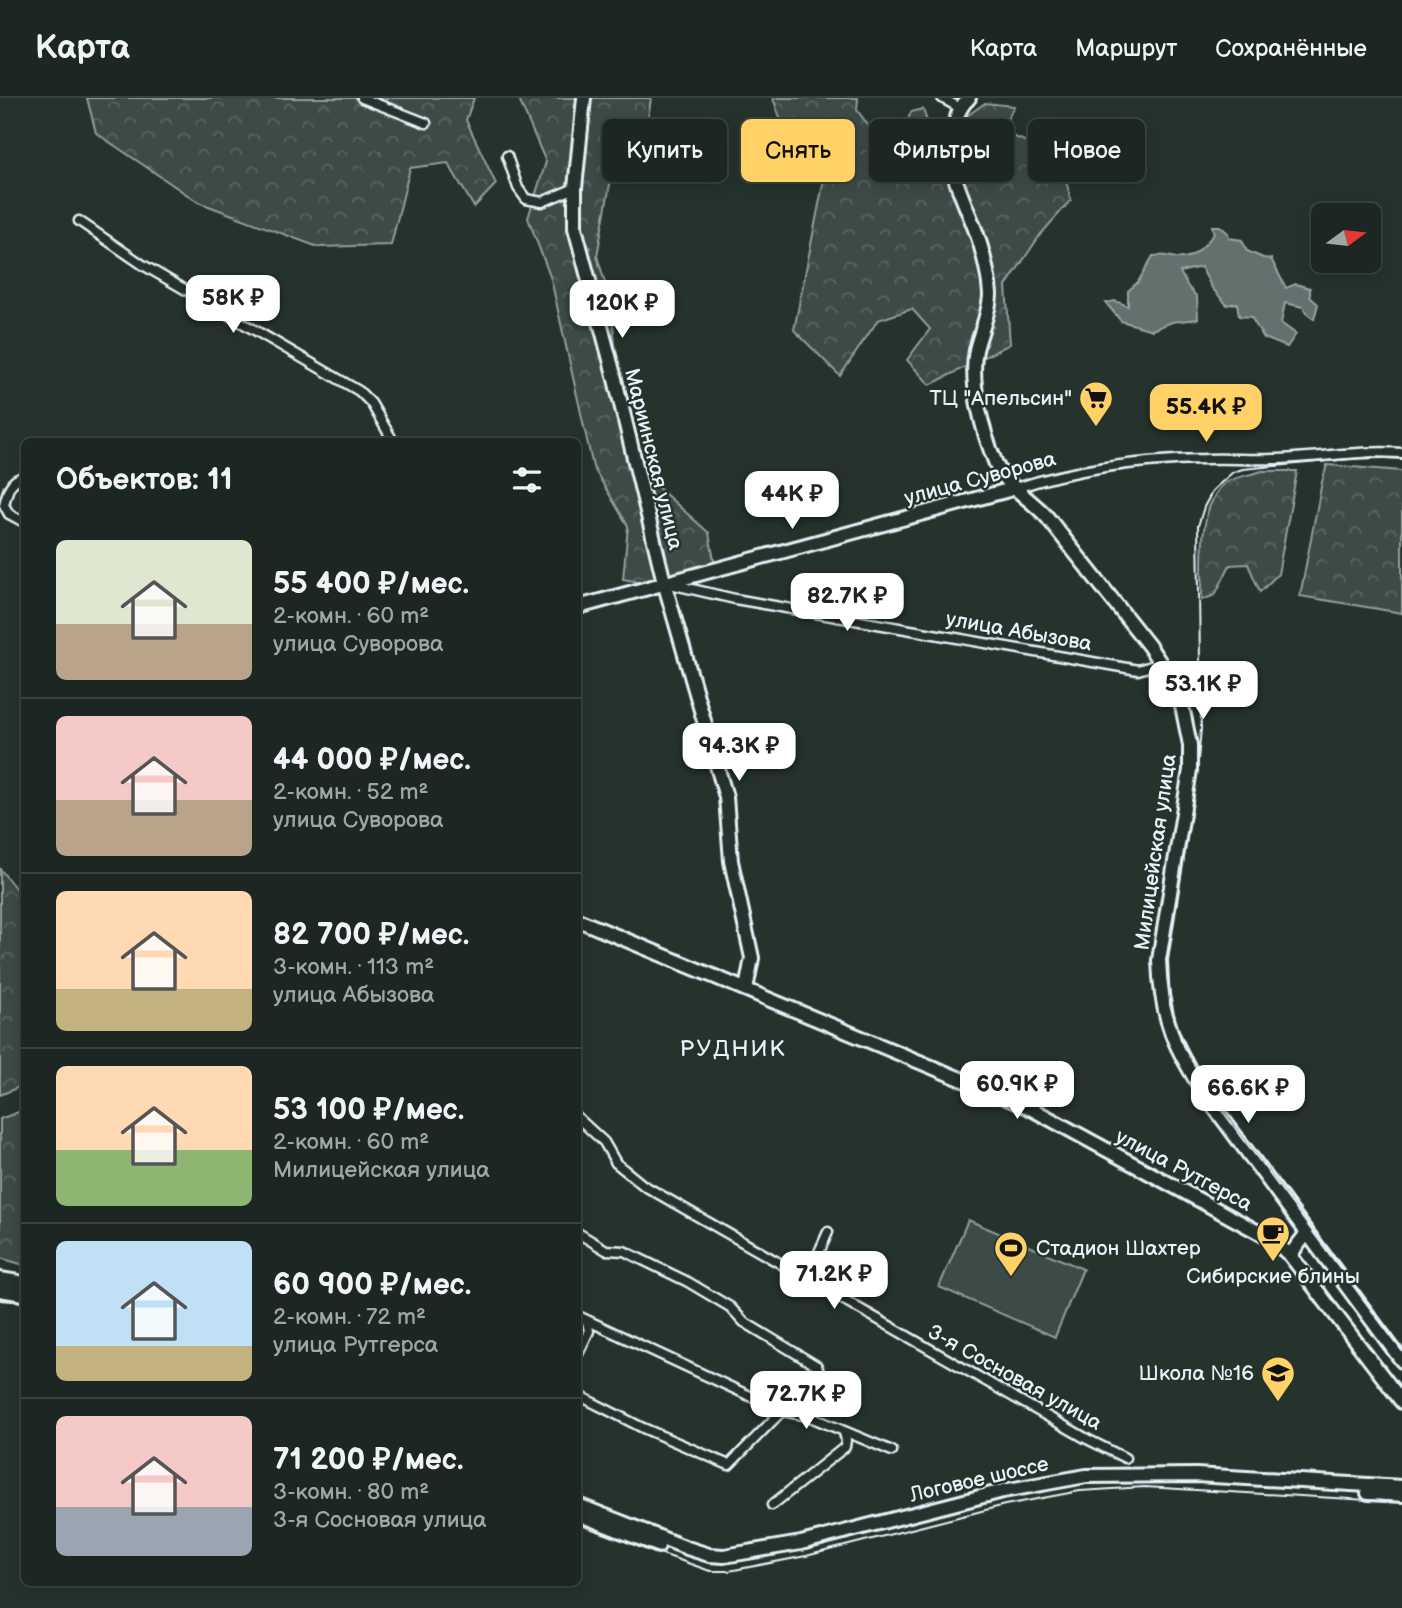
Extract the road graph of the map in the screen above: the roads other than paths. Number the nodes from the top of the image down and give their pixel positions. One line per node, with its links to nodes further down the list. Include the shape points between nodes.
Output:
1 (362, 98): 5 (street)
2 (584, 98): 7 (main road, Мариинская улица)
3 (942, 98): 4 (street)
4 (964, 103): 11 (main road, via 949,140 954,181 981,246 990,296 975,352 974,376)
5 (426, 123)
6 (507, 156): 7 (street, via 526,199 542,202)
7 (575, 188): 16 (main road, Мариинская улица, via 575,228)
8 (79, 221): 9 (street, via 143,265 359,391)
9 (391, 438)
10 (1402, 453): 13 (street, улица Суворова, via 1132,463 1084,469)
11 (996, 465): 13 (main road, Милицейская улица); 14 (main road, via 994,483)
12 (21, 478): 15 (street, via 8,489 4,505)
13 (1016, 488): 14 (main road, улица Суворова); 18 (main road, Милицейская улица, via 1047,517)
14 (981, 497): 16 (main road, улица Суворова)
15 (21, 520)
16 (664, 582): 17 (main road, улица Суворова); 18 (street, улица Абызова, via 1138,670); 20 (main road, Мариинская улица, via 726,797 731,861 752,958)
17 (581, 606)
18 (1161, 663): 21 (main road, Милицейская улица, via 1179,691 1190,745 1190,770 1158,960)
19 (581, 921): 20 (main road, улица Рутгерса)
20 (746, 989): 26 (main road, улица Рутгерса, via 1028,1107 1269,1238)
21 (1168, 1029): 24 (main road, улица Рутгерса, via 1185,1065)
22 (581, 1121): 28 (street, 3-я Сосновая улица, via 604,1142 616,1163 643,1185)
23 (828, 1232): 28 (street)
24 (1307, 1233): 26 (main road); 35 (main road, улица Рутгерса)
25 (581, 1235): 39 (street, via 606,1250 624,1251 688,1282 817,1366 821,1383)
26 (1290, 1255): 37 (main road, улица Рутгерса)
27 (0, 1279): 29 (main road)
28 (807, 1279): 42 (street, 3-я Сосновая улица)
29 (21, 1282)
30 (0, 1290): 31 (main road)
31 (21, 1294)
32 (581, 1318): 33 (street)
33 (587, 1322): 34 (street, via 589,1331); 38 (street)
34 (581, 1348)
35 (1402, 1361)
36 (581, 1397): 38 (street, via 729,1465)
37 (1402, 1402)
38 (782, 1411): 39 (street)
39 (808, 1416): 40 (street)
40 (844, 1433): 41 (street); 46 (street, via 845,1447)
41 (891, 1451)
42 (1125, 1458)
43 (1402, 1487): 45 (main road, Логовое шоссе, via 1196,1475 1086,1476 1003,1491 801,1543 724,1556 687,1548)
44 (1402, 1495): 47 (main road, Логовое шоссе, via 1198,1483 1088,1484 1015,1496 804,1550 725,1564 688,1557)
45 (581, 1505)
46 (772, 1505)
47 (581, 1515)

